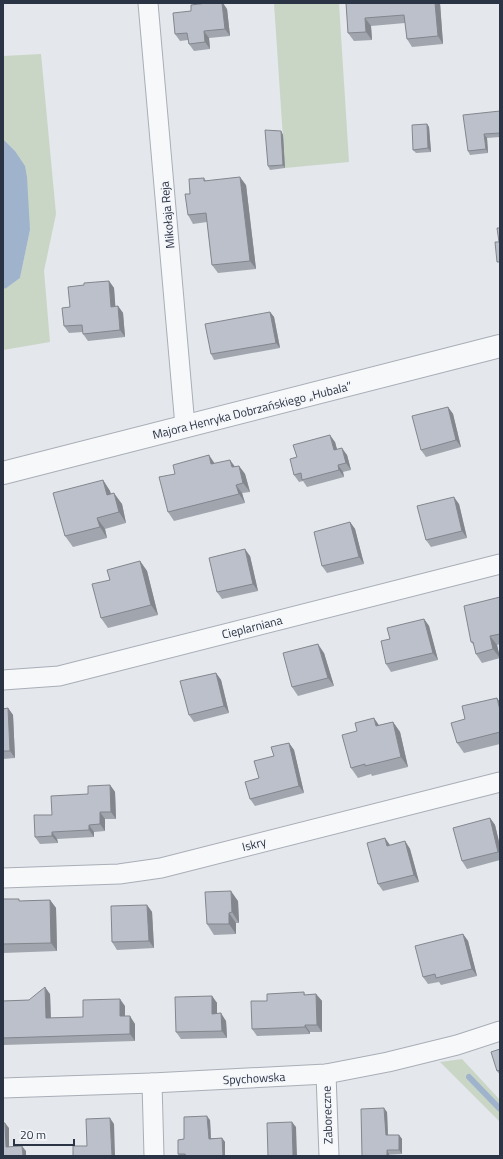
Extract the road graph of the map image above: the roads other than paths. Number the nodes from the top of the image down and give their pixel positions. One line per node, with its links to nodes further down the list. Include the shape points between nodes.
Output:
1 (148, 3): 3 (street, Mikołaja Reja)
2 (500, 346): 3 (street, Majora Henryka Dobrzańskiego „Hubala”)
3 (185, 426): 4 (street, Majora Henryka Dobrzańskiego „Hubala”)
4 (3, 473)
5 (500, 564): 6 (street, Cieplarniana, via 59,676)
6 (3, 680)
7 (500, 782): 8 (street, Iskry, via 161,868 119,874)
8 (3, 878)
9 (500, 1031): 10 (street, Spychowska, via 457,1045)
10 (326, 1074): 11 (street, Spychowska); 14 (street, Zaboreczne)
11 (152, 1083): 12 (street, Spychowska); 13 (street)
12 (3, 1088)
13 (154, 1156)
14 (329, 1156)

